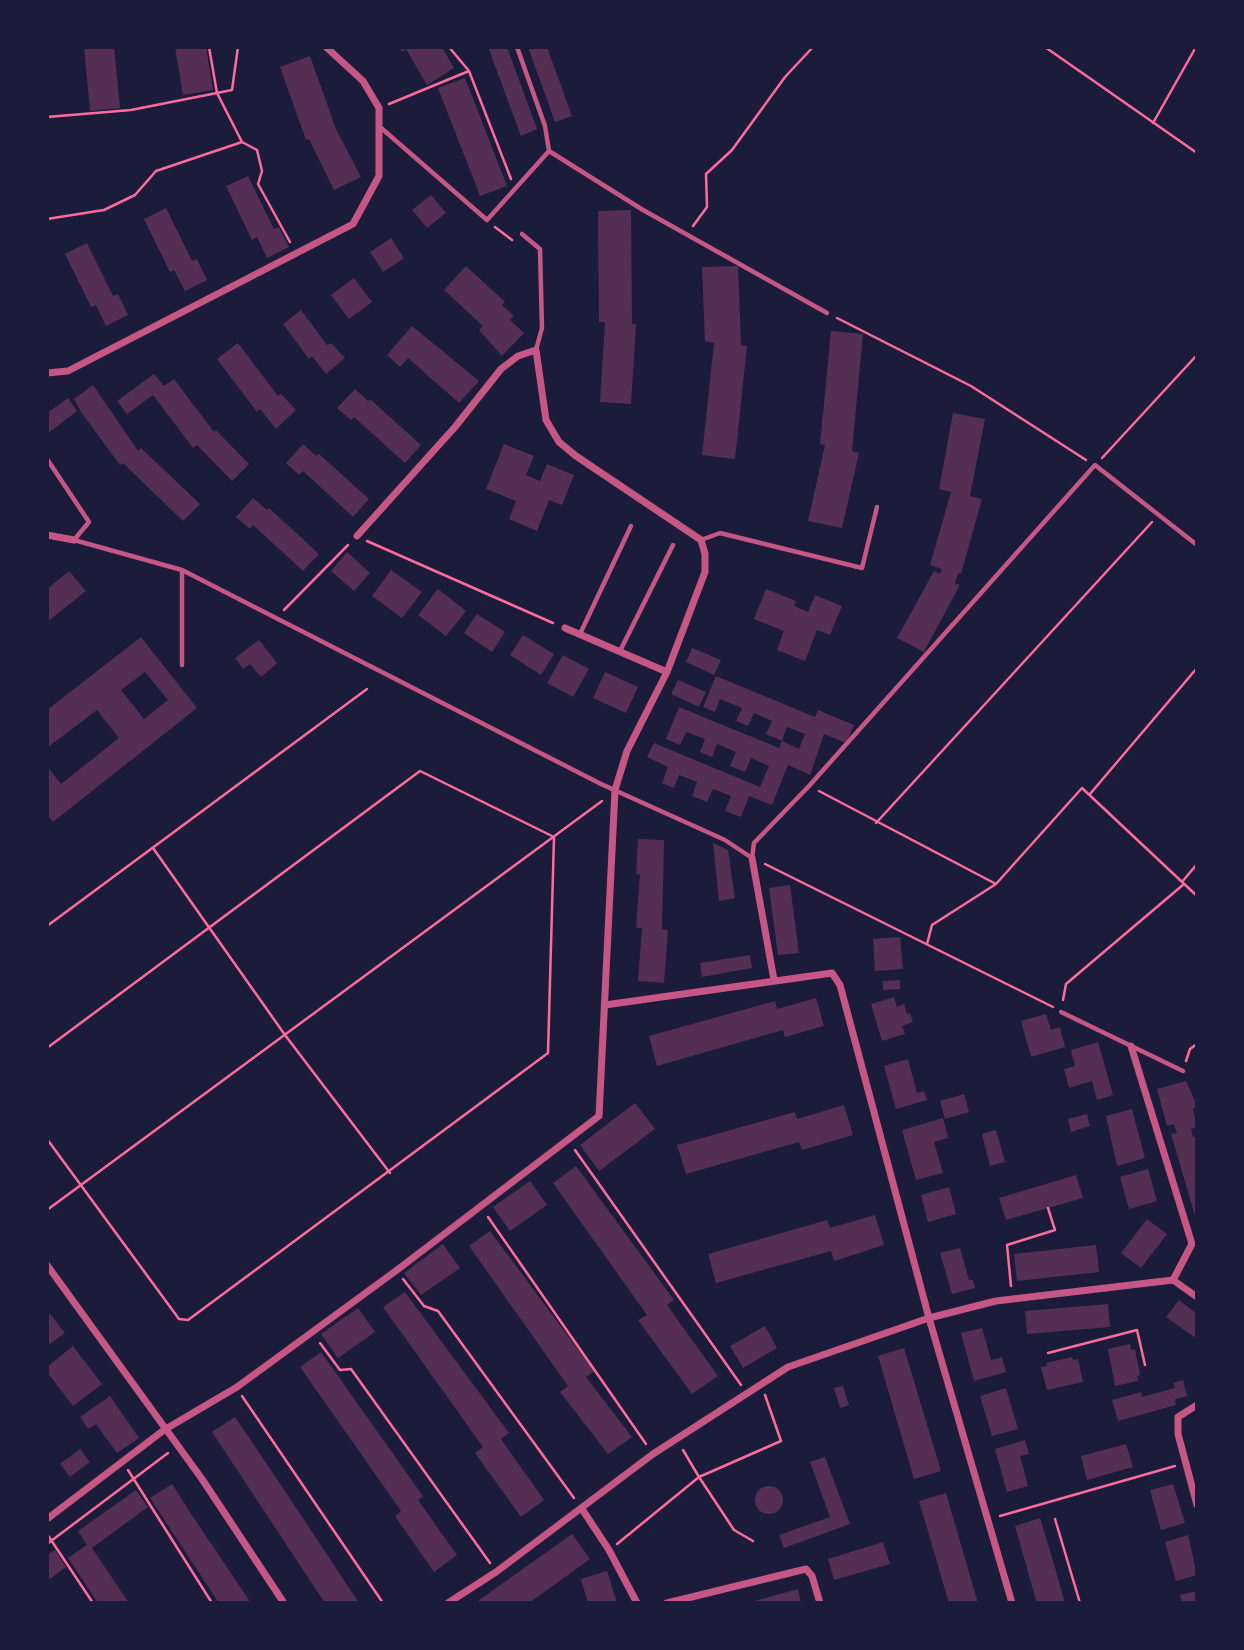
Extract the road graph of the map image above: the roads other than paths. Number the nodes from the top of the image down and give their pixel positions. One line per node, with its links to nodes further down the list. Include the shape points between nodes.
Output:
1 (327, 47): 3 (street, via 363,81 379,108)
2 (517, 47): 4 (lane, via 545,125)
3 (379, 127): 4 (lane, via 487,220); 8 (street, via 379,176 354,224 68,371)
4 (549, 151): 6 (lane, via 643,210)
5 (522, 234): 7 (lane, via 540,249 542,328)
6 (827, 313)
7 (537, 350): 13 (street, via 518,356 501,369 456,427); 15 (street, via 546,420 559,442)
8 (47, 373)
9 (47, 458): 14 (lane, via 89,522)
10 (877, 507): 15 (lane, via 862,568 719,533)
11 (631, 526): 20 (lane)
12 (47, 535): 14 (street)
13 (357, 536)
14 (74, 540): 18 (lane)
15 (701, 540): 23 (street, via 705,572)
16 (673, 545): 21 (lane)
17 (1197, 545): 25 (lane, via 1095,465 754,843)
18 (182, 570): 22 (lane); 24 (lane)
19 (565, 628): 20 (street)
20 (580, 634): 21 (street)
21 (620, 651): 23 (street)
22 (182, 665)
23 (667, 672): 24 (street, via 627,751)
24 (615, 790): 25 (lane, via 725,839); 27 (street)
25 (752, 858): 26 (street)
26 (774, 980): 27 (street); 36 (street, via 832,973 840,985)
27 (605, 1005): 38 (street, via 599,1116 482,1208 237,1387)
28 (1061, 1012): 29 (lane)
29 (1130, 1046): 30 (lane); 31 (street, via 1192,1244)
30 (1183, 1071)
31 (1188, 1257): 32 (street); 34 (street)
32 (1197, 1264)
33 (47, 1265): 38 (street)
34 (1173, 1280): 35 (street); 36 (street, via 1012,1300)
35 (1197, 1297)
36 (929, 1318): 40 (street, via 788,1367 653,1454); 47 (street)
37 (1197, 1405): 39 (street, via 1178,1417 1178,1434)
38 (164, 1430): 41 (street); 42 (street)
39 (1197, 1504)
40 (582, 1509): 43 (street); 44 (street)
41 (47, 1519)
42 (284, 1603)
43 (448, 1603)
44 (637, 1603)
45 (667, 1603): 46 (street, via 806,1569)
46 (820, 1603)
47 (1012, 1603)

